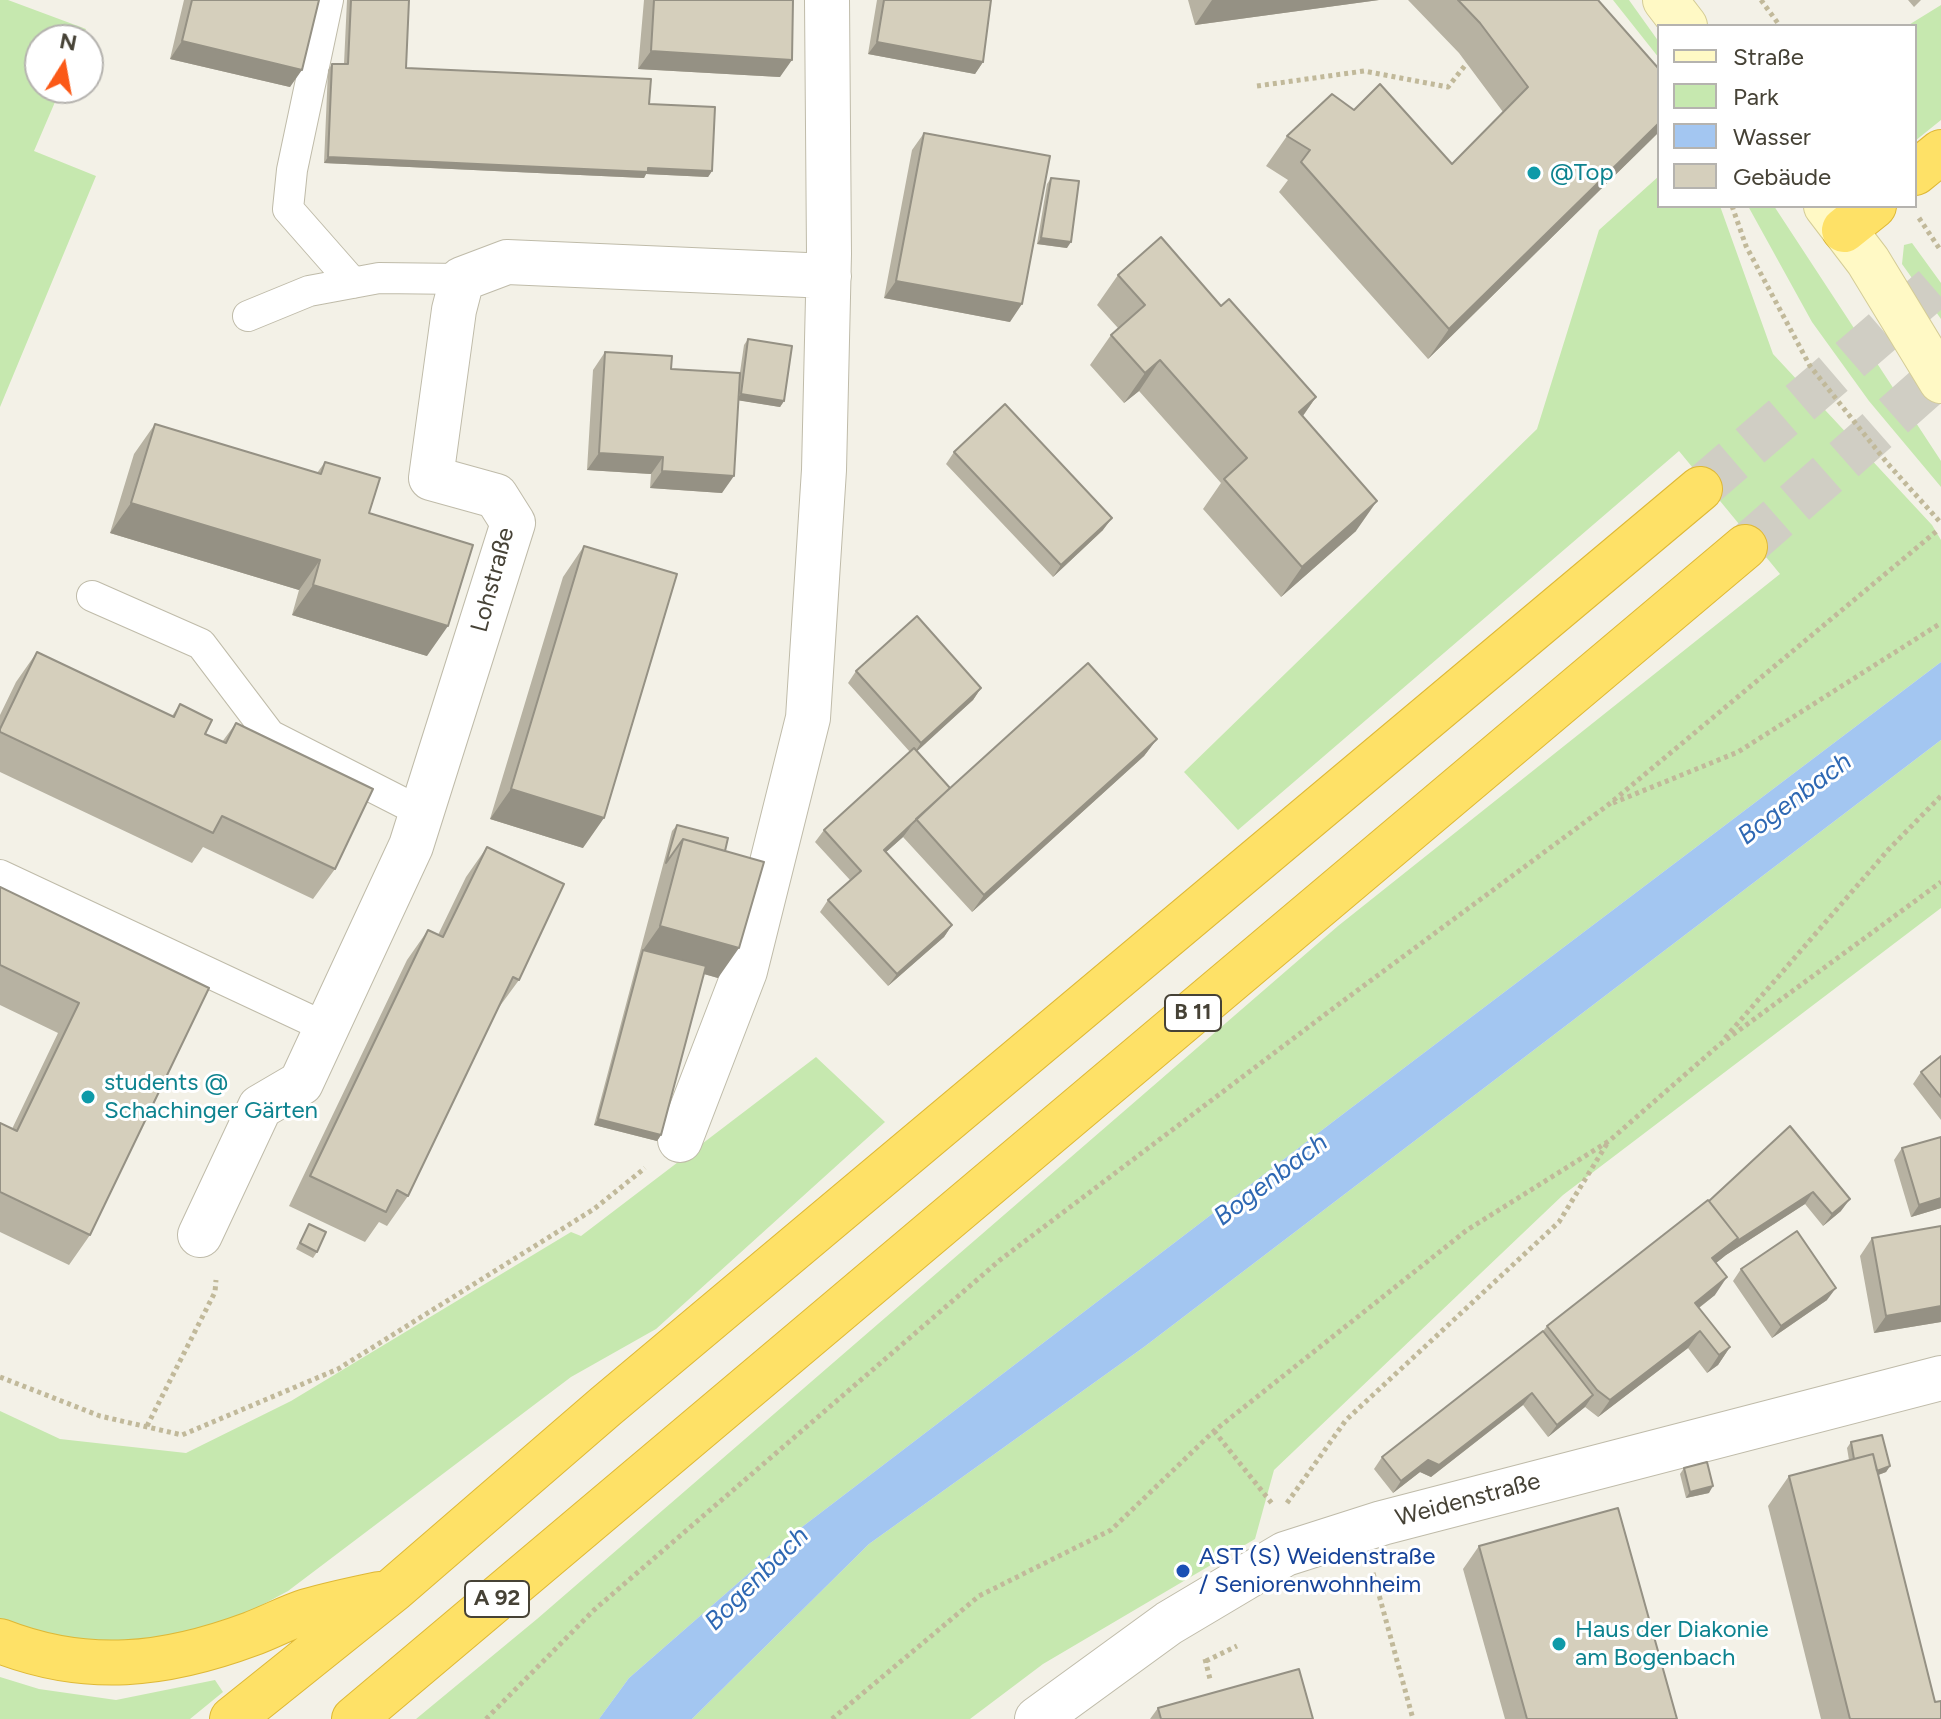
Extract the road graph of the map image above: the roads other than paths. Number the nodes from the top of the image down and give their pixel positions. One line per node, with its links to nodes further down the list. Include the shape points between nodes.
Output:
1 (328, 0): 10 (lane, via 288,209)
2 (827, 0): 8 (street)
3 (1665, 0): 4 (street)
4 (1683, 24)
5 (1941, 152): 6 (highway)
6 (1917, 171)
7 (1848, 214): 12 (street, via 1868,261)
8 (829, 276): 9 (street, via 507,262); 19 (street, via 824,470 808,718 745,971)
9 (462, 279): 10 (lane, via 379,278); 16 (street, Lohstraße, via 431,478 496,496 513,523)
10 (353, 283): 11 (lane, via 309,291)
11 (248, 316)
12 (1941, 381)
13 (1700, 489): 23 (highway)
14 (1745, 547): 22 (highway, B 11)
15 (92, 596): 16 (lane, via 201,644 270,735)
16 (423, 813): 18 (street, Lohstraße)
17 (0, 875): 18 (lane)
18 (327, 1028): 20 (street, Lohstraße, via 301,1083 260,1107)
19 (680, 1140)
20 (200, 1235)
21 (1941, 1378): 27 (street, Weidenstraße, via 1285,1554 1169,1623)
22 (640, 1480): 26 (highway, A 92)
23 (393, 1590): 24 (highway, via 305,1612 200,1651 156,1661 68,1659); 25 (highway)
24 (0, 1641)
25 (232, 1719)
26 (354, 1719)
27 (1037, 1719)

